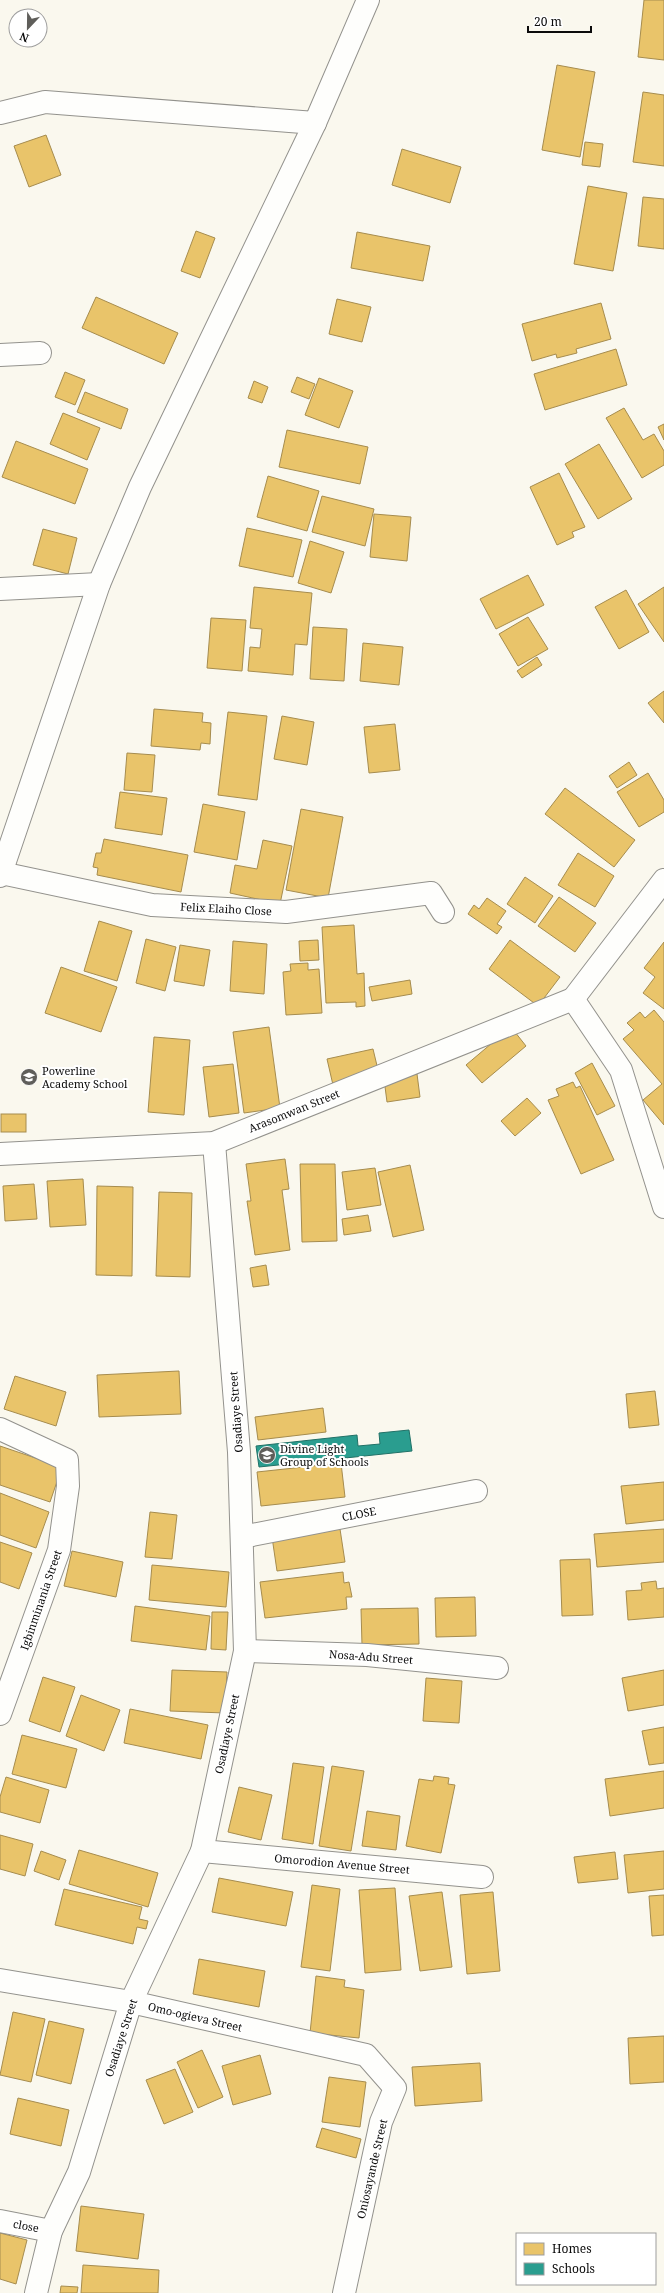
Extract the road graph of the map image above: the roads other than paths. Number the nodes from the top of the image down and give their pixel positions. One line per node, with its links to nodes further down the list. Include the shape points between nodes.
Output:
1 (368, 0): 3 (street)
2 (0, 113): 3 (street, via 44,102)
3 (315, 123): 6 (street, via 140,487)
4 (40, 353): 5 (street)
5 (0, 355)
6 (99, 584): 7 (street); 8 (street)
7 (0, 588)
8 (1, 875): 10 (street, Felix Elaiho Close, via 152,905 286,912 431,893)
9 (663, 883): 11 (street)
10 (443, 912)
11 (573, 999): 12 (street, Arasomwan Street); 14 (street, via 620,1070)
12 (214, 1143): 13 (street, Arasomwan Street); 17 (street, Osadiaye Street, via 240,1452)
13 (0, 1154)
14 (664, 1207)
15 (0, 1429): 20 (street, Igbinminania Street, via 67,1460 68,1486 59,1550)
16 (476, 1491): 17 (street, CLOSE)
17 (242, 1537): 18 (street, Osadiaye Street)
18 (245, 1651): 19 (street, Nosa-Adu Street, via 367,1655); 21 (street, Osadiaye Street)
19 (497, 1668)
20 (0, 1714)
21 (202, 1851): 22 (street, Omorodion Avenue Street); 24 (street, Osadiaye Street)
22 (482, 1877)
23 (0, 1980): 24 (street, Omo-ogieva Street)
24 (131, 2002): 25 (street, Omo-ogieva Street); 27 (street, Osadiaye Street, via 79,2172)
25 (366, 2056): 29 (street, Oniosayande Street, via 395,2088 381,2122)
26 (0, 2221): 27 (street, close)
27 (51, 2231): 28 (street, Osadiaye Street)
28 (36, 2293)
29 (344, 2293)

